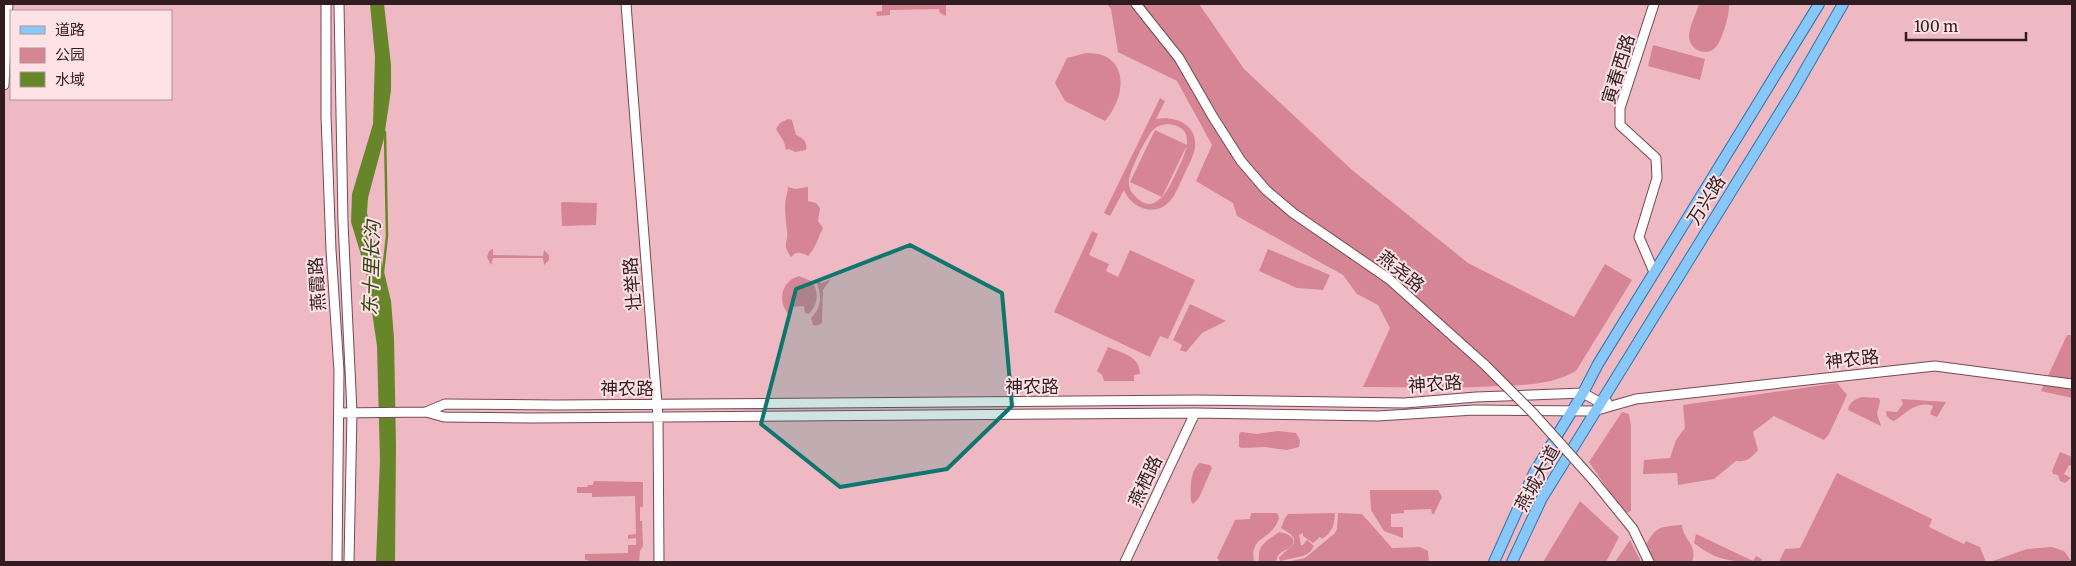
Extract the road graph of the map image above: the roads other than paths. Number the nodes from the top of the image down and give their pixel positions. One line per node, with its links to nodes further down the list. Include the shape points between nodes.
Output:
1 (8, 4): 9 (street)
2 (326, 4): 19 (street, 燕霞路, via 326,116)
3 (338, 4): 16 (street, 燕霞路)
4 (626, 4): 13 (street, 壮举路)
5 (1136, 4): 27 (street, 燕尧路, bridge, via 1179,58 1237,154 1266,190 1293,213 1389,279 1485,365 1594,482 1633,529)
6 (1654, 4): 10 (street, 寅春西路, via 1620,108 1620,125 1656,158 1657,178 1639,237)
7 (1819, 4): 10 (main road, 万兴路)
8 (1842, 4): 14 (main road, 万兴路, via 1792,93)
9 (4, 86)
10 (1654, 272): 12 (main road, 万兴路)
11 (2072, 384): 14 (street, 神农路, via 1935,366 1636,399)
12 (1583, 393): 13 (street, 神农路, via 1405,403 1197,400); 14 (street); 15 (main road, 万兴路)
13 (658, 404): 17 (street, 神农路, via 445,404); 20 (street, 壮举路)
14 (1597, 407): 15 (street, 神农路); 26 (main road, 燕城大道, via 1542,498)
15 (1572, 410): 18 (street, 神农路, via 1474,410 1378,416); 25 (main road, 燕城大道, via 1534,474)
16 (352, 412): 17 (street, 神农路); 19 (street, 神农路); 22 (street, 燕霞路)
17 (426, 412): 20 (street, 神农路, via 444,418)
18 (1195, 412): 20 (street, 神农路); 24 (street, 燕栖路)
19 (340, 413): 21 (street, 燕霞路)
20 (658, 417): 23 (street, 壮举路)
21 (336, 562)
22 (349, 562)
23 (659, 562)
24 (1125, 562)
25 (1494, 562)
26 (1512, 562)
27 (1649, 562)

